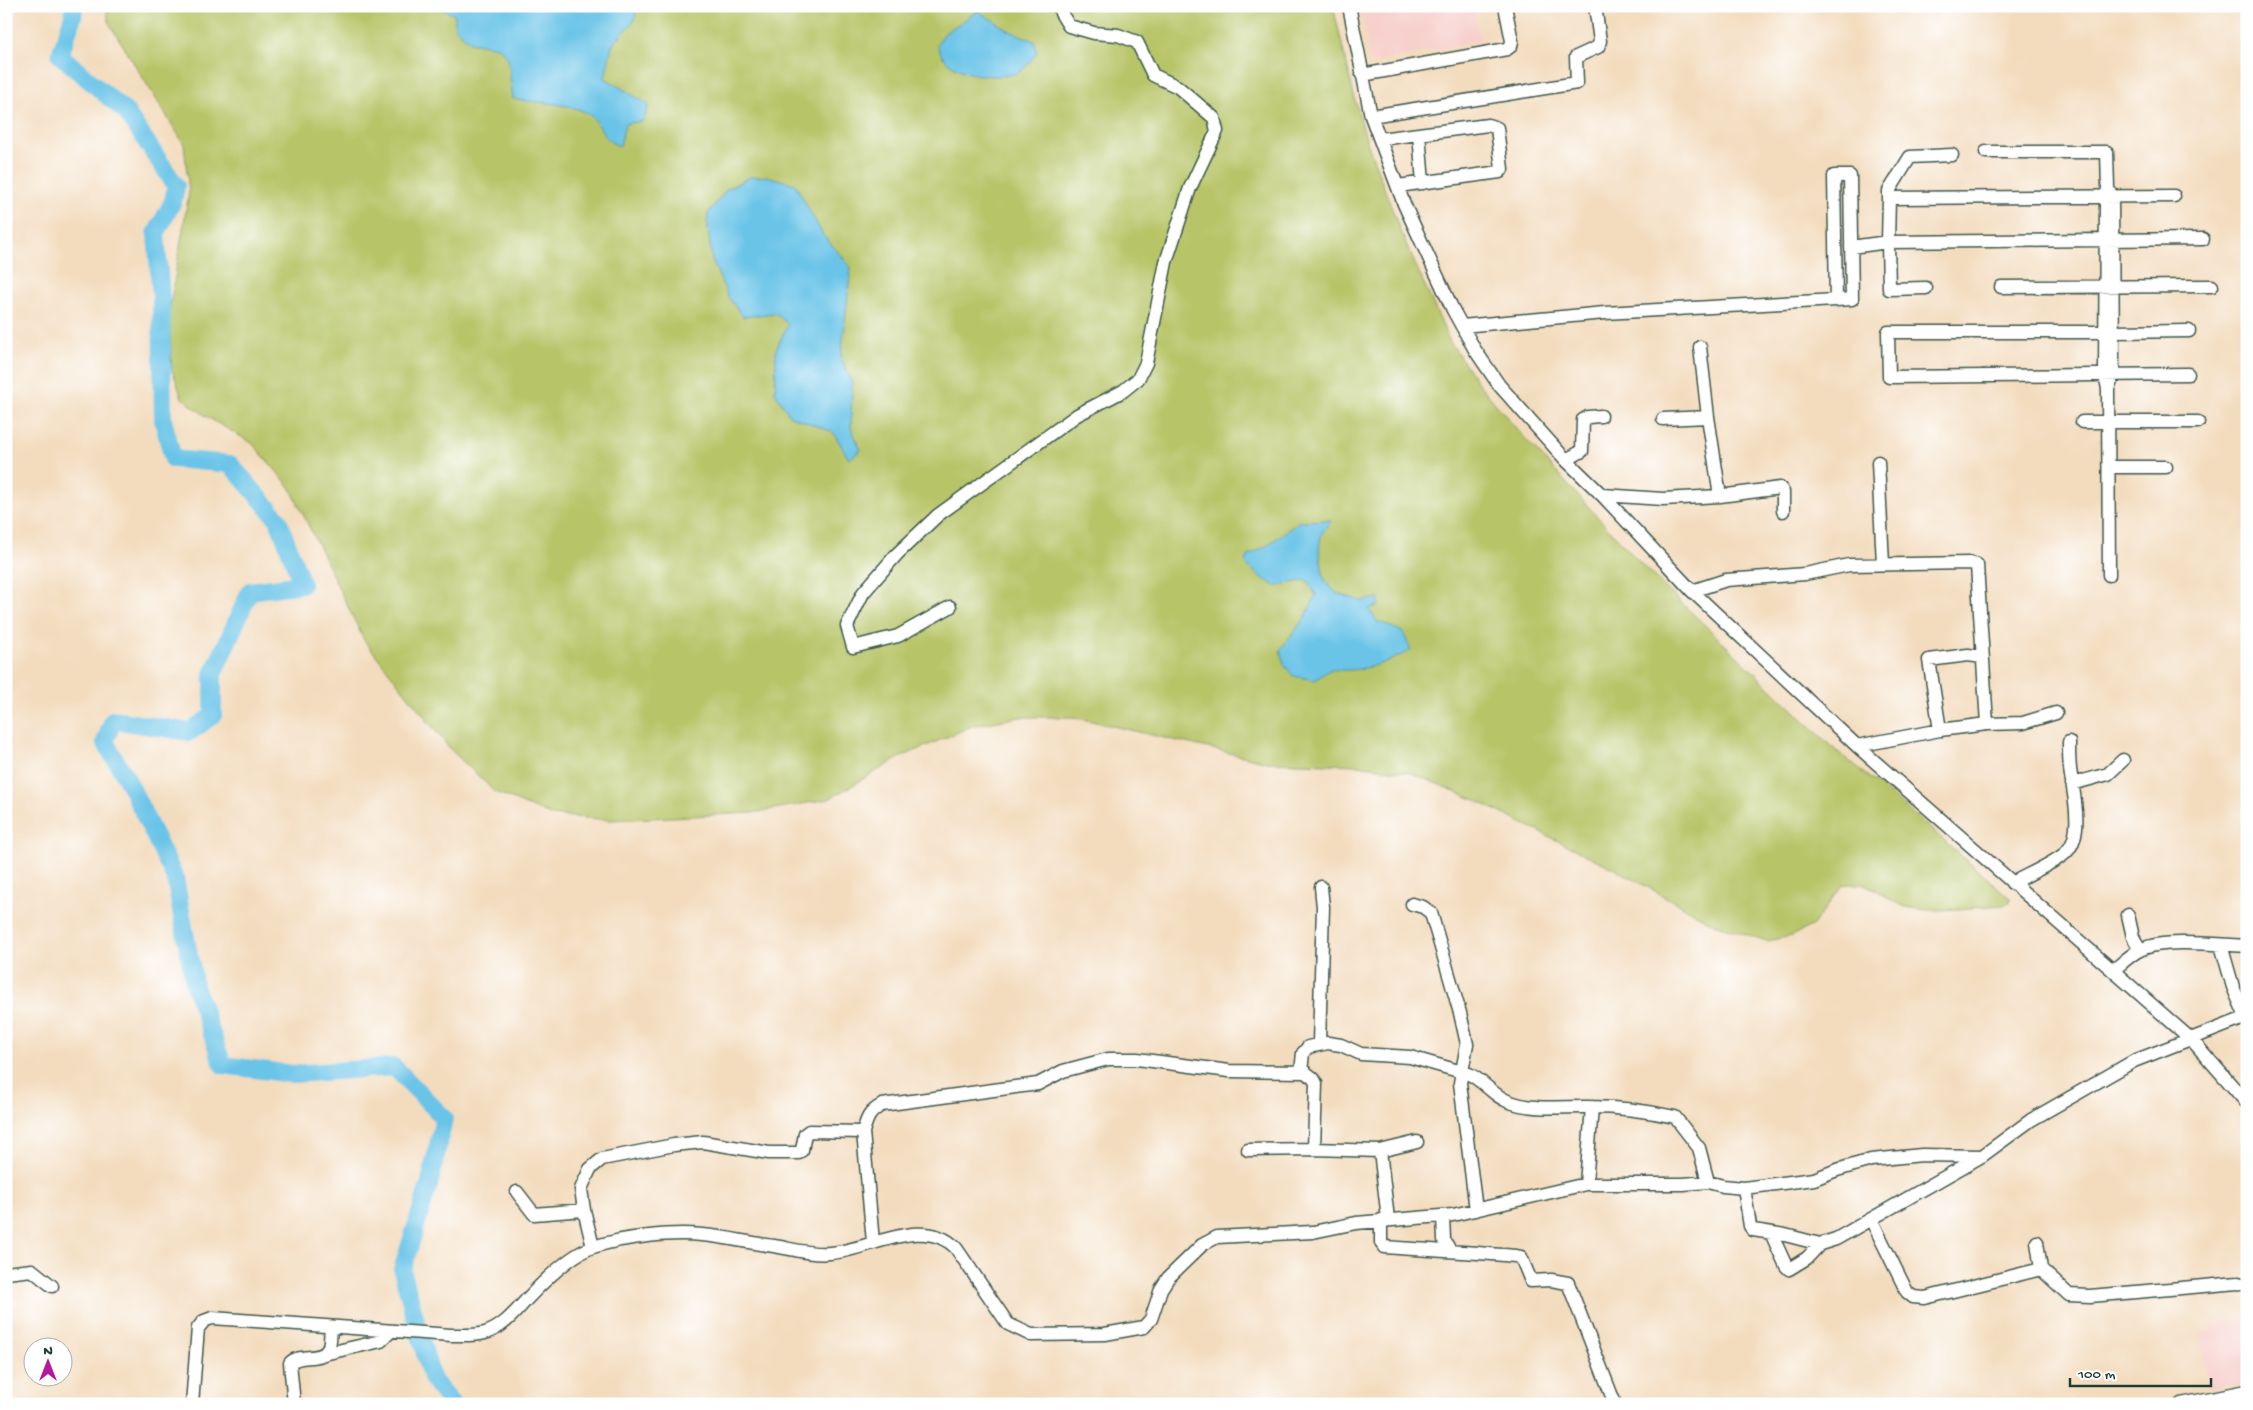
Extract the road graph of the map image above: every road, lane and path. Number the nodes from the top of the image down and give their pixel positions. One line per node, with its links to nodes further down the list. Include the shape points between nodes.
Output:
1 (1060, 6): 47 (street, via 1069,26 1137,42 1153,75 1178,87 1214,118 1217,131 1190,188 1166,262 1146,363 1138,378 1124,391 1069,421 938,516 904,547 863,593 847,626 853,648 898,636)
2 (1349, 6): 5 (street)
3 (1505, 6): 5 (street, via 1512,41 1507,49)
4 (1595, 6): 6 (street, via 1600,41 1595,49 1576,58 1577,83)
5 (1362, 75): 6 (street)
6 (1371, 116): 8 (street)
7 (1419, 134): 8 (street); 11 (street); 11 (street, via 1493,125 1497,128 1502,169 1496,173)
8 (1380, 140): 12 (street)
9 (1986, 152): 13 (street, via 2107,152)
10 (1952, 155): 15 (street, via 1910,157)
11 (1423, 183): 12 (street)
12 (1398, 186): 25 (street)
13 (2109, 194): 14 (street); 15 (street); 17 (street)
14 (2174, 196)
15 (1888, 198): 18 (street)
16 (2203, 239): 17 (street)
17 (2109, 240): 18 (street); 20 (street)
18 (1888, 242): 19 (street); 23 (street, via 1888,289)
19 (1851, 247): 24 (street, via 1852,299); 24 (street, via 1850,176 1834,176)
20 (2109, 286): 21 (street); 22 (street); 27 (street)
21 (2212, 286)
22 (2001, 287)
23 (1926, 288)
24 (1836, 300): 25 (street, via 1605,313)
25 (1462, 326): 37 (street, via 1499,385)
26 (2189, 331): 27 (street)
27 (2109, 332): 30 (street); 30 (street, via 1888,332 1889,378)
28 (1700, 347): 32 (street)
29 (2188, 374): 30 (street)
30 (2109, 375): 35 (street)
31 (1601, 416): 37 (street, via 1588,416 1583,420 1582,451)
32 (1708, 417): 33 (street); 42 (street)
33 (1663, 420)
34 (2082, 422): 35 (street)
35 (2108, 422): 36 (street); 39 (street)
36 (2198, 422)
37 (1566, 460): 41 (street)
38 (1878, 462): 44 (street)
39 (2109, 467): 40 (street); 45 (street)
40 (2166, 467)
41 (1602, 495): 42 (street, via 1663,499); 46 (street)
42 (1720, 496): 43 (street, via 1780,488)
43 (1783, 511)
44 (1883, 564): 46 (street, via 1726,580); 48 (street, via 1970,563 1977,566)
45 (2109, 575)
46 (1692, 591): 53 (street)
47 (950, 607)
48 (1982, 657): 50 (street); 51 (street, via 1968,655 1929,660)
49 (2056, 714): 50 (street, via 2023,723)
50 (1987, 724): 51 (street)
51 (1940, 730): 53 (street)
52 (2069, 742): 55 (street)
53 (1857, 746): 56 (street)
54 (2123, 760): 55 (street, via 2108,774)
55 (2072, 784): 56 (street, via 2076,812 2072,845 2064,854)
56 (2012, 883): 63 (street)
57 (1321, 887): 66 (street)
58 (1412, 904): 68 (street, via 1428,910 1432,918 1460,1013 1466,1044)
59 (2128, 915): 62 (street, via 2133,937)
60 (2221, 945): 61 (street); 62 (street, via 2162,944); 64 (street)
61 (2247, 946)
62 (2140, 949): 63 (street)
63 (2114, 970): 65 (street)
64 (2246, 1017): 65 (street)
65 (2192, 1040): 69 (street); 76 (street, via 2134,1061 2081,1090 2031,1120)
66 (1319, 1044): 67 (street, via 1304,1053); 68 (street, via 1336,1043 1368,1055 1410,1057)
67 (1301, 1072): 71 (street, via 1229,1071 1137,1059 1108,1059 1063,1071 1038,1084 882,1105 867,1116); 73 (street, via 1309,1074 1316,1083)
68 (1462, 1072): 70 (street, via 1476,1077 1501,1099 1512,1103); 82 (street, via 1460,1083)
69 (2247, 1103)
70 (1592, 1107): 77 (street, via 1675,1117 1699,1148); 78 (street)
71 (863, 1132): 81 (street, via 809,1131 799,1153 769,1153 703,1142 602,1159 590,1169 581,1189); 87 (street)
72 (1418, 1142): 75 (street)
73 (1314, 1149): 74 (street); 75 (street)
74 (1248, 1150)
75 (1380, 1152): 85 (street)
76 (1982, 1156): 79 (street, via 1871,1160 1814,1179); 84 (street)
77 (1708, 1182): 78 (street); 79 (street)
78 (1586, 1184): 82 (street)
79 (1744, 1188): 86 (street, via 1750,1226 1753,1230)
80 (517, 1192): 81 (street, via 534,1214)
81 (584, 1210): 90 (street)
82 (1476, 1210): 83 (street)
83 (1443, 1216): 85 (street); 91 (street, via 1444,1240)
84 (1871, 1219): 89 (street, via 1836,1239); 92 (street, via 1907,1292 1913,1297 1925,1298)
85 (1385, 1220): 87 (street, via 1313,1232 1208,1240 1164,1283 1148,1323 1136,1329 1105,1334 1031,1335 1008,1324 947,1239 927,1234); 91 (street, via 1381,1243 1384,1247)
86 (1771, 1233): 89 (street); 89 (street, via 1789,1269 1807,1258)
87 (874, 1242): 90 (street, via 831,1253 811,1253 683,1234)
88 (2037, 1242): 92 (street)
89 (1820, 1244)
90 (593, 1247): 97 (street, via 560,1268 497,1328 469,1336)
91 (1450, 1250): 102 (street, via 1465,1254 1515,1256 1520,1258 1531,1281 1568,1283)
92 (2040, 1269): 94 (street, via 2069,1295 2079,1297 2238,1283)
93 (6, 1273): 95 (street, via 32,1270)
94 (2247, 1285)
95 (52, 1286)
96 (331, 1328): 97 (street); 98 (street, via 328,1349); 100 (street, via 212,1318 204,1321 198,1328)
97 (396, 1332): 98 (street, via 381,1341)
98 (324, 1354): 101 (street, via 298,1358 290,1363)
99 (2247, 1392): 103 (street)
100 (192, 1404)
101 (294, 1404)
102 (1615, 1404)
103 (2181, 1404)

